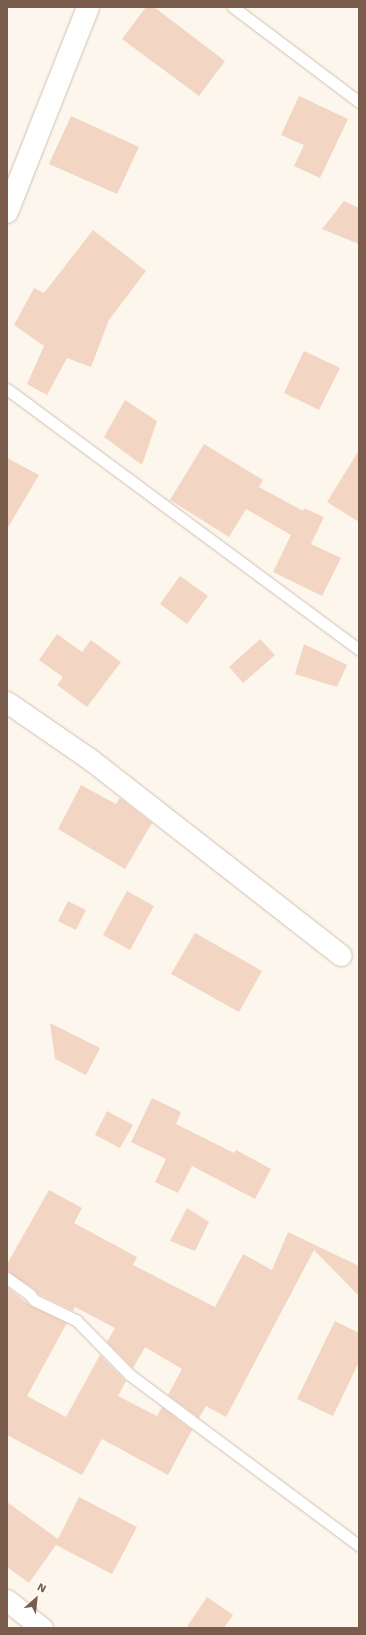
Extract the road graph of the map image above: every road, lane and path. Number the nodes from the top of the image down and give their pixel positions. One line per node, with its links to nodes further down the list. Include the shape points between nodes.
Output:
1 (88, 7): 4 (street)
2 (232, 7): 3 (lane)
3 (359, 102)
4 (7, 212)
5 (7, 389): 6 (lane)
6 (359, 649)
7 (7, 702): 8 (street, via 91,760)
8 (341, 955)
9 (7, 1278): 10 (lane, via 34,1300 76,1320 130,1374)
10 (359, 1546)
11 (7, 1600): 12 (street)
12 (42, 1628)

